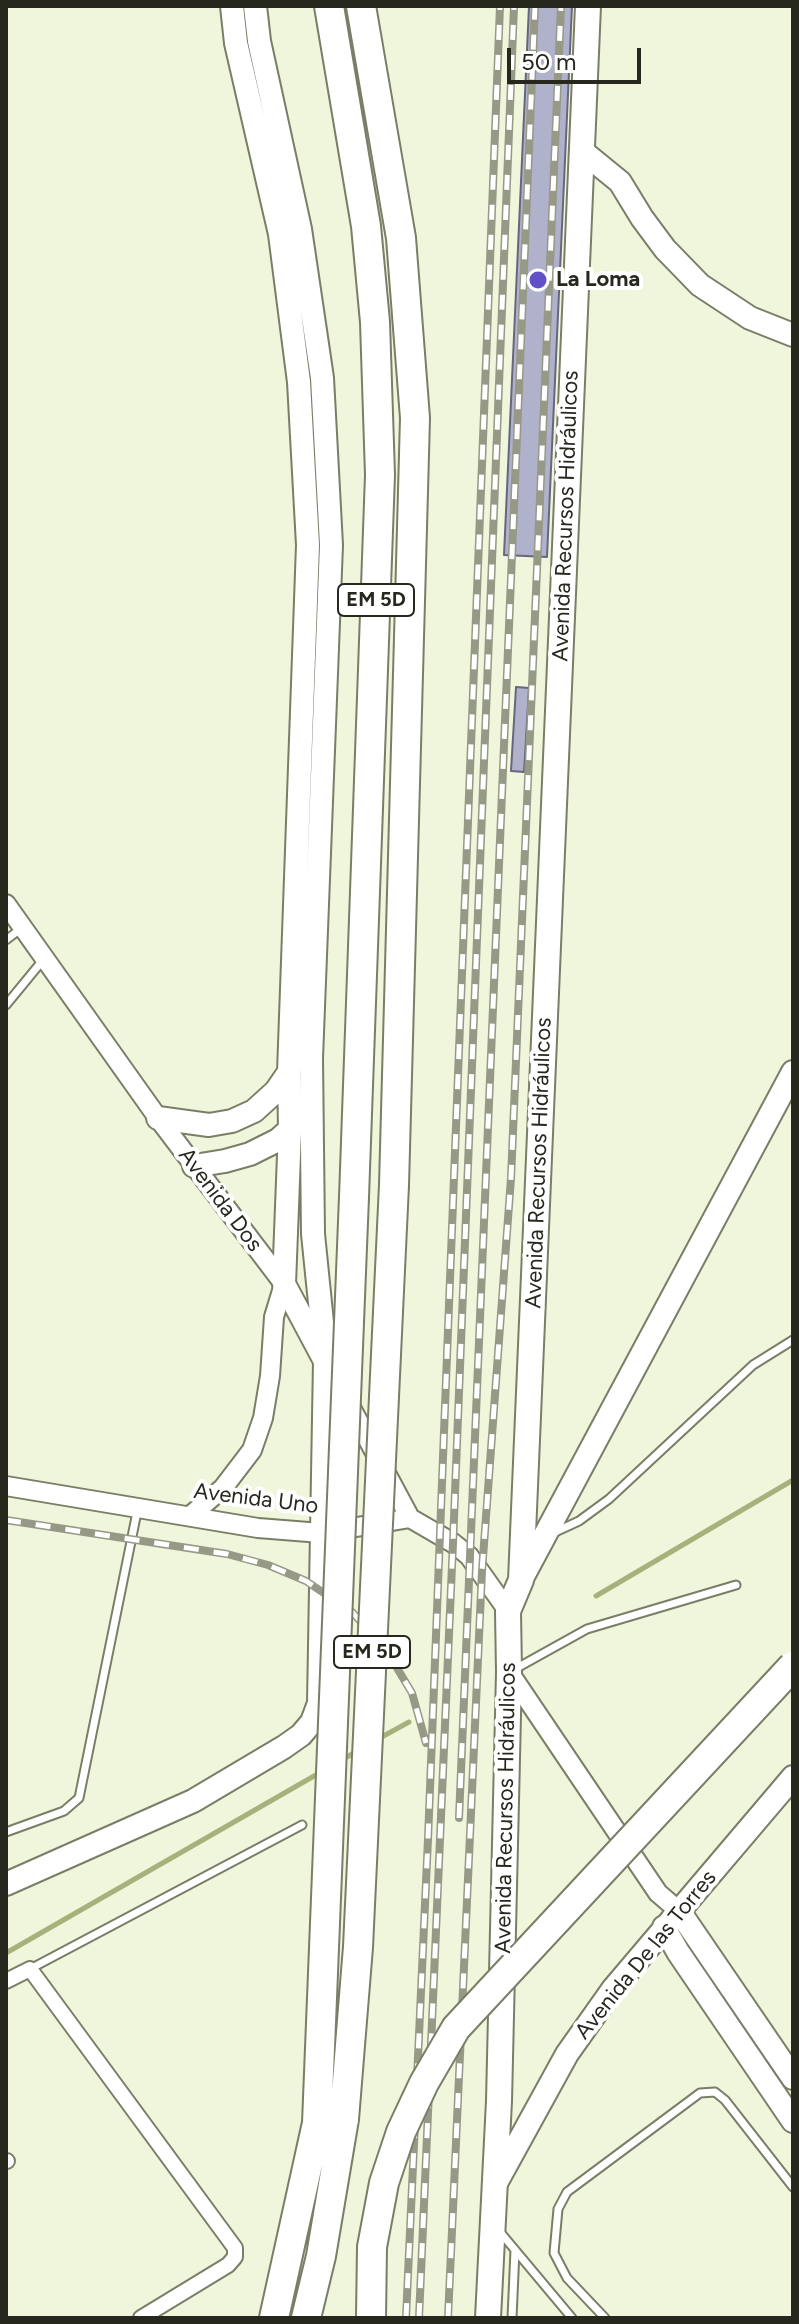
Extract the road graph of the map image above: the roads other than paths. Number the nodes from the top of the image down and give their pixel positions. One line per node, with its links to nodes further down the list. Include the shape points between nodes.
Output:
1 (232, 6): 13 (main road, via 280,234 299,382 308,545)
2 (255, 6): 15 (main road, via 300,229 322,378 331,545)
3 (329, 6): 41 (highway, EM 5D, bridge, via 366,226 380,475 354,1197)
4 (361, 6): 41 (highway, EM 5D, bridge, via 401,238 415,418 394,1185 358,1947)
5 (588, 6): 6 (main road, Avenida Recursos Hidráulicos)
6 (582, 151): 7 (main road, via 620,182 653,234 700,285 750,318); 28 (main road, Avenida Recursos Hidráulicos)
7 (793, 335)
8 (6, 904): 9 (street, Avenida Dos)
9 (23, 927): 10 (lane); 11 (street, Avenida Dos)
10 (6, 940)
11 (45, 957): 12 (lane); 16 (street, Avenida Dos)
12 (6, 1005)
13 (289, 1072): 16 (main road, via 254,1111 232,1121 209,1125); 17 (main road)
14 (793, 1072): 27 (main road)
15 (311, 1110): 17 (main road); 21 (main road, via 313,1234)
16 (158, 1118): 18 (street, Avenida Dos)
17 (290, 1129): 18 (main road, via 250,1154); 19 (main road)
18 (194, 1166): 19 (street, Avenida Dos)
19 (284, 1284): 21 (main road, Avenida Dos); 24 (street, via 274,1317 263,1418 252,1450 223,1488)
20 (793, 1340): 27 (lane, via 753,1365 609,1499)
21 (325, 1361): 25 (street); 26 (main road, Avenida Dos)
22 (6, 1486): 23 (street, Avenida Uno)
23 (138, 1507): 24 (street, Avenida Uno); 35 (lane, via 79,1798 64,1811)
24 (190, 1516): 26 (street, Avenida Uno)
25 (410, 1518): 26 (street, Avenida Uno); 30 (street, via 469,1556)
26 (321, 1533): 36 (main road, Avenida Dos, via 319,1703 301,1735 193,1801)
27 (544, 1538): 28 (main road)
28 (521, 1580): 30 (main road, Avenida Recursos Hidráulicos)
29 (736, 1585): 32 (lane, via 587,1629)
30 (508, 1611): 32 (main road, Avenida Recursos Hidráulicos)
31 (793, 1666): 50 (highway, bridge, via 456,2028 407,2119 384,2183 372,2247)
32 (509, 1672): 37 (street); 43 (main road, Avenida Recursos Hidráulicos)
33 (793, 1777): 37 (main road, Avenida De las Torres)
34 (302, 1825): 38 (lane)
35 (6, 1832)
36 (6, 1884)
37 (672, 1919): 40 (main road); 42 (main road, via 678,1952); 43 (main road, Avenida De las Torres, via 567,2054)
38 (30, 1969): 39 (street); 47 (street, via 235,2248 228,2265)
39 (6, 1981)
40 (793, 2078)
41 (330, 2121): 48 (highway, EM 5D); 49 (highway, EM 5D, via 321,2256)
42 (793, 2121)
43 (493, 2187): 45 (main road, Avenida Recursos Hidráulicos)
44 (793, 2187): 54 (lane, via 725,2100 715,2092 700,2093 567,2192 558,2209 554,2253 567,2278)
45 (493, 2225): 46 (lane); 51 (main road, Avenida Recursos Hidráulicos)
46 (515, 2250): 52 (lane); 53 (lane)
47 (141, 2318)
48 (274, 2318)
49 (306, 2318)
50 (371, 2318)
51 (488, 2318)
52 (512, 2318)
53 (572, 2318)
54 (605, 2318)

